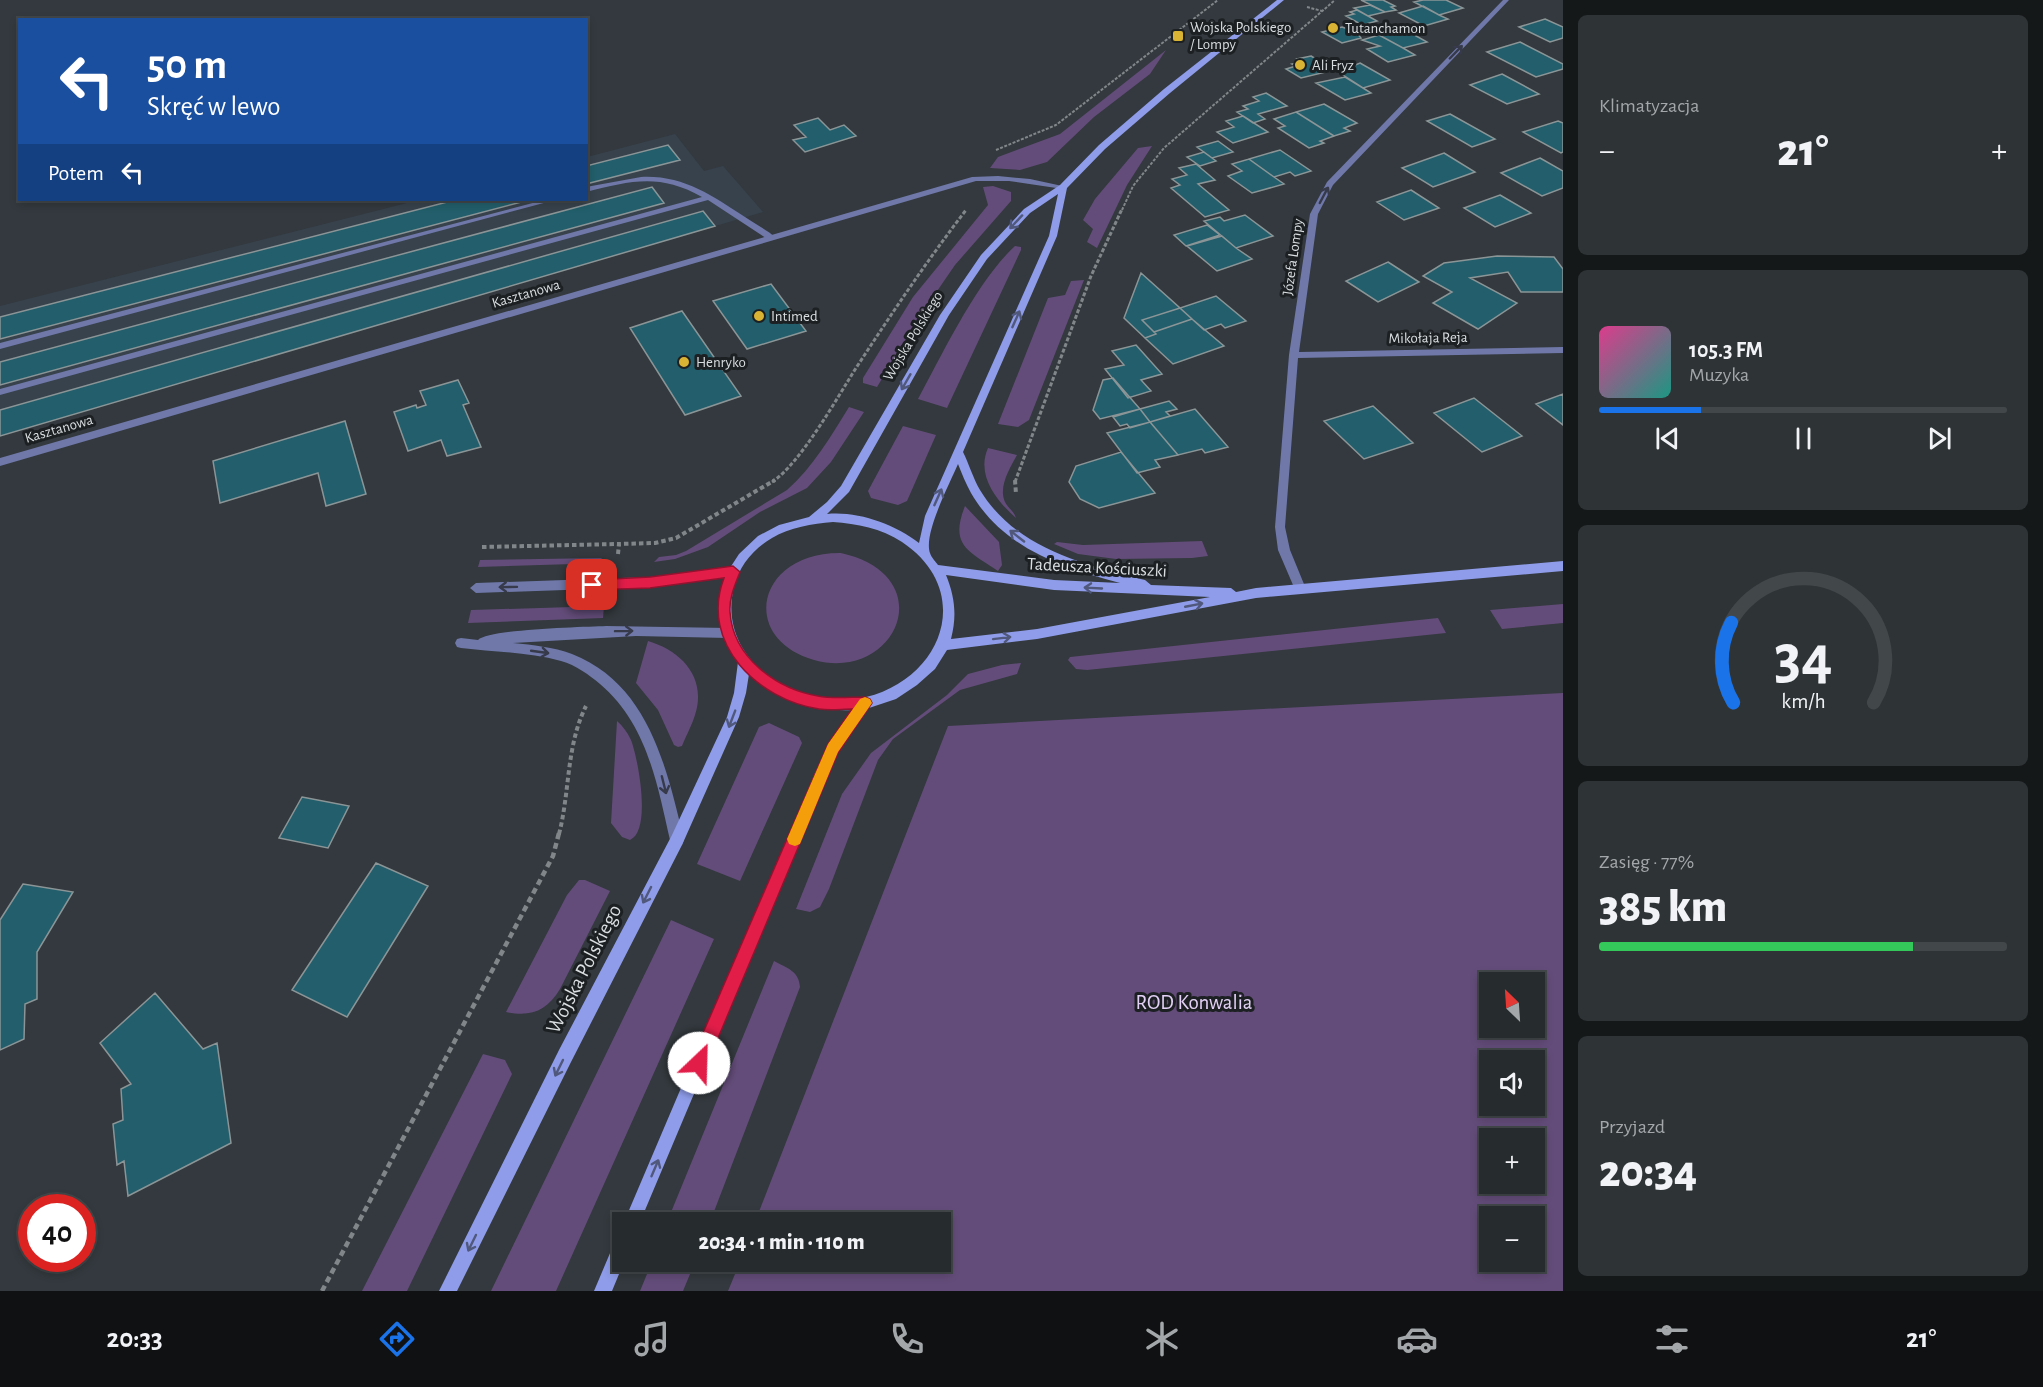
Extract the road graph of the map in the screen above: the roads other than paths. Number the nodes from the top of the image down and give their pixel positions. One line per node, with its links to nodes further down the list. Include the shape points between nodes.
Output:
1 (1281, 0): 3 (street, Wojska Polskiego, via 1159,98)
2 (1506, 0): 10 (street, Józefa Lompy, one-way to 2, via 1314,214 1330,184)
3 (1063, 187): 7 (street, Kasztanowa, via 1019,178 975,179); 12 (street, one-way to 3, via 1053,236); 14 (street, Wojska Polskiego, one-way to 14, via 1026,212 984,257 945,315 845,489)
4 (588, 189): 5 (street, via 654,178 676,181)
5 (707, 198): 7 (street); 11 (street)
6 (547, 201): 8 (street)
7 (772, 238): 13 (street, Kasztanowa)
8 (0, 346)
9 (1563, 350): 10 (street, Mikołaja Reja)
10 (1294, 355): 20 (street, Józefa Lompy, via 1280,527 1284,550)
11 (0, 392)
12 (958, 452): 15 (street, one-way to 12, via 930,516); 21 (street, one-way to 12, via 1086,570 1032,548 992,514)
13 (0, 462)
14 (813, 520): 15 (street, via 854,519 874,524 909,541); 18 (street, via 774,532 744,556)
15 (924, 554): 17 (street)
16 (1563, 566): 20 (street, Tadeusza Kościuszki)
17 (936, 569): 21 (street, Tadeusza Kościuszki, one-way to 17, via 1026,583); 24 (street, via 948,593 951,619)
18 (733, 572): 19 (street, one-way to 19, via 650,582); 23 (street, via 724,612)
19 (476, 588)
20 (1300, 589): 22 (street, Tadeusza Kościuszki)
21 (1169, 591): 22 (street, Tadeusza Kościuszki)
22 (1257, 593): 24 (street, Tadeusza Kościuszki, one-way to 22, via 1037,634)
23 (728, 633): 25 (street); 27 (street, via 561,632 461,643 563,656 580,662 609,683 637,714 654,747)
24 (944, 645): 26 (street, via 933,665 914,682 892,695)
25 (744, 662): 26 (street, via 776,689 797,697 819,703); 27 (street, Wojska Polskiego, one-way to 27, via 733,717)
26 (865, 703): 28 (street, one-way to 26, via 828,758)
27 (677, 840): 30 (street, Wojska Polskiego, one-way to 30)
28 (636, 1212)
29 (612, 1269): 31 (street)
30 (448, 1291)
31 (603, 1291)

